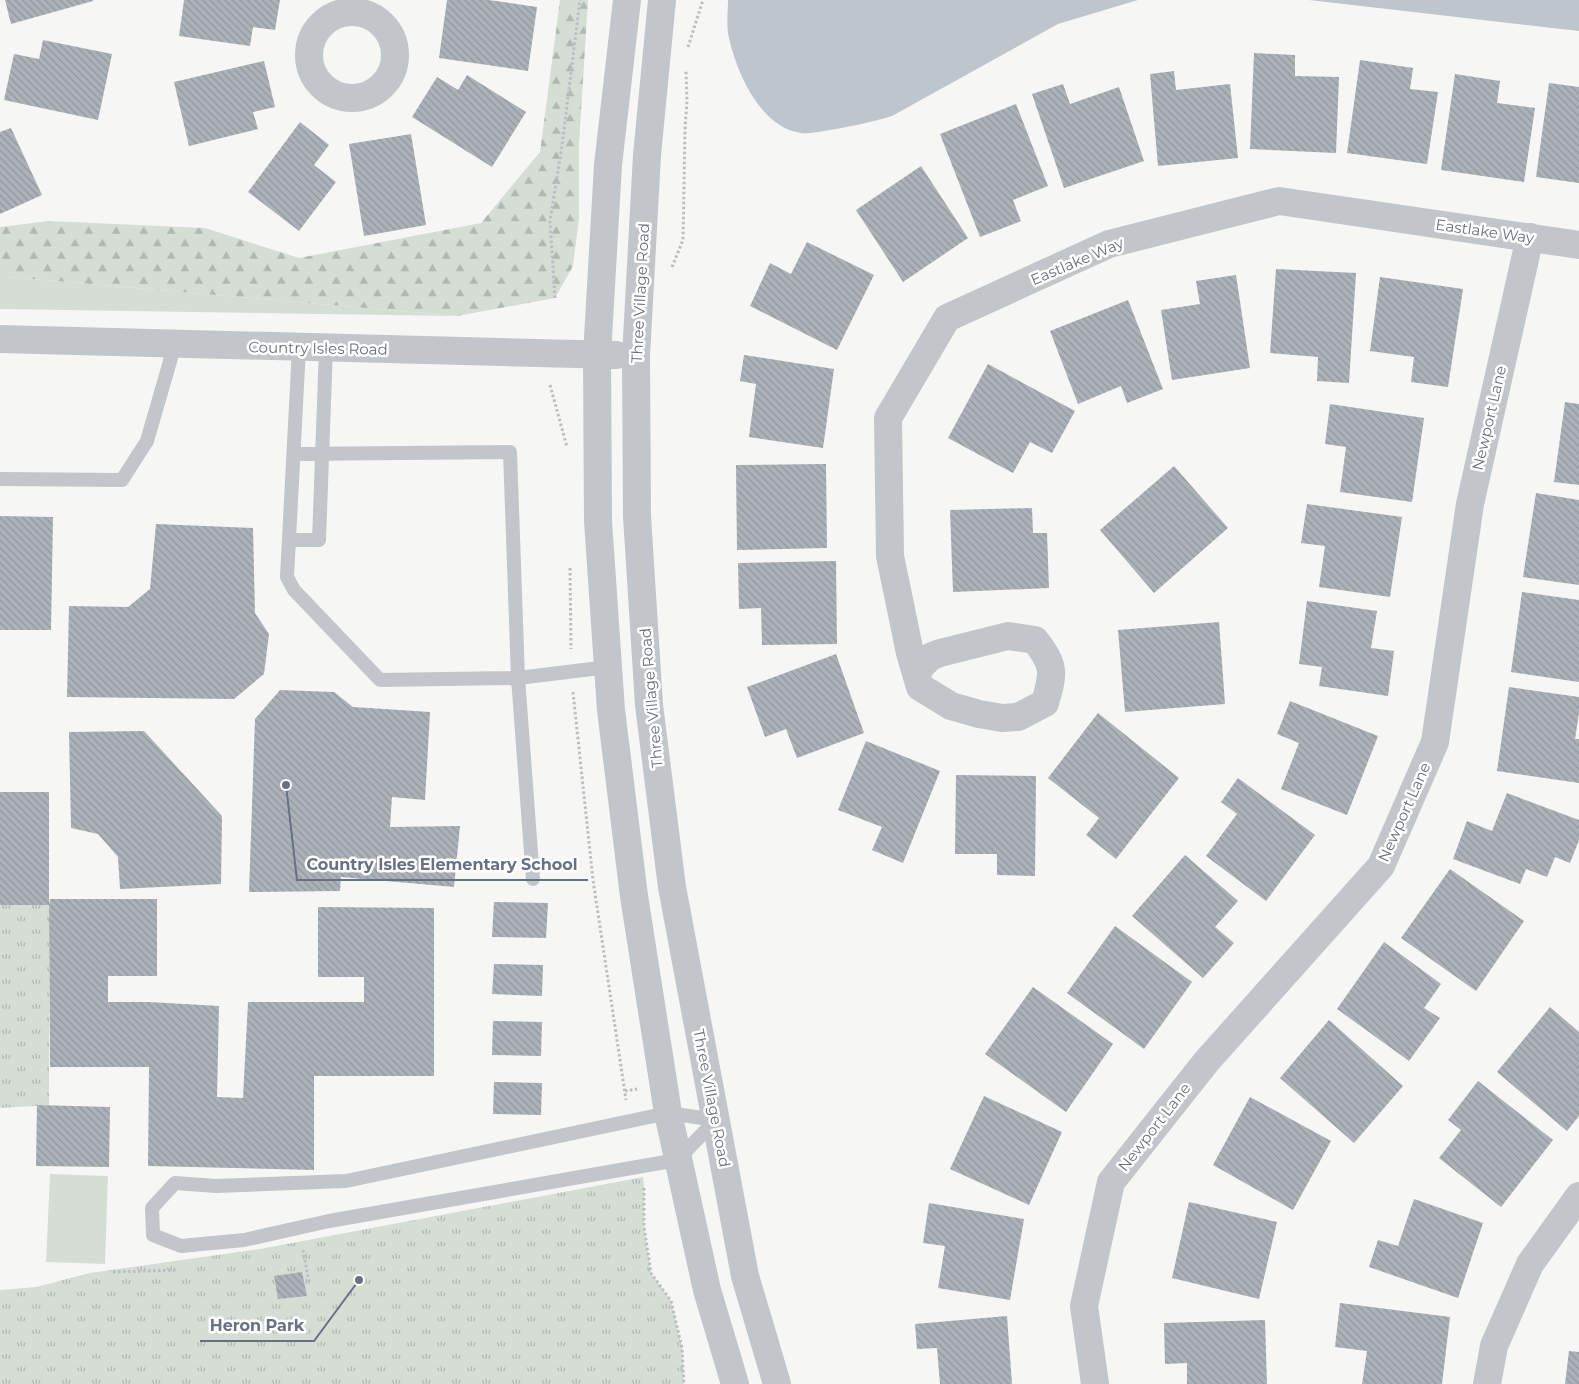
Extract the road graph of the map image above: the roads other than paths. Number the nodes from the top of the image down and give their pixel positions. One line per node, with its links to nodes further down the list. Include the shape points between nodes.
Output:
1 (627, 0): 8 (street, via 608,165)
2 (662, 0): 9 (street, Three Village Road, via 647,154)
3 (1530, 237): 4 (street, Eastlake Way); 15 (street, Eastlake Way, via 1279,201 1109,244 947,318 888,418 890,556); 24 (street, Newport Lane, via 1470,504 1435,742 1381,866 1206,1062 1111,1182 1084,1306)
4 (1579, 245)
5 (0, 339): 6 (street, Country Isles Road)
6 (175, 344): 7 (street, Country Isles Road); 12 (lane, via 147,441 122,480)
7 (312, 348): 8 (street, Country Isles Road); 10 (lane); 11 (lane)
8 (597, 355): 9 (street, Country Isles Road); 14 (street, via 598,521)
9 (636, 356): 19 (street, Three Village Road, via 637,516 649,705 672,887)
10 (294, 454): 11 (lane); 13 (lane)
11 (323, 454): 13 (lane, via 319,540); 16 (lane, via 510,452)
12 (0, 479)
13 (289, 540): 16 (lane, via 287,577 294,590 380,680)
14 (608, 667): 16 (lane); 18 (street, via 634,896)
15 (916, 672): 15 (street, Eastlake Way, via 930,657 1008,636 1035,640 1049,657 1052,679 1045,703 1018,717 1002,718 951,706 920,687)
16 (518, 678): 17 (lane)
17 (533, 879)
18 (668, 1113): 19 (lane); 20 (street); 20 (lane, via 346,1181 216,1186 175,1183 152,1208 153,1235 180,1246 244,1240 329,1221)
19 (716, 1120): 20 (lane); 23 (street, Three Village Road, via 746,1276)
20 (677, 1160): 22 (street, via 707,1290)
21 (1579, 1196): 25 (street, via 1530,1264 1494,1346)
22 (735, 1384)
23 (778, 1384)
24 (1095, 1384)
25 (1487, 1384)

